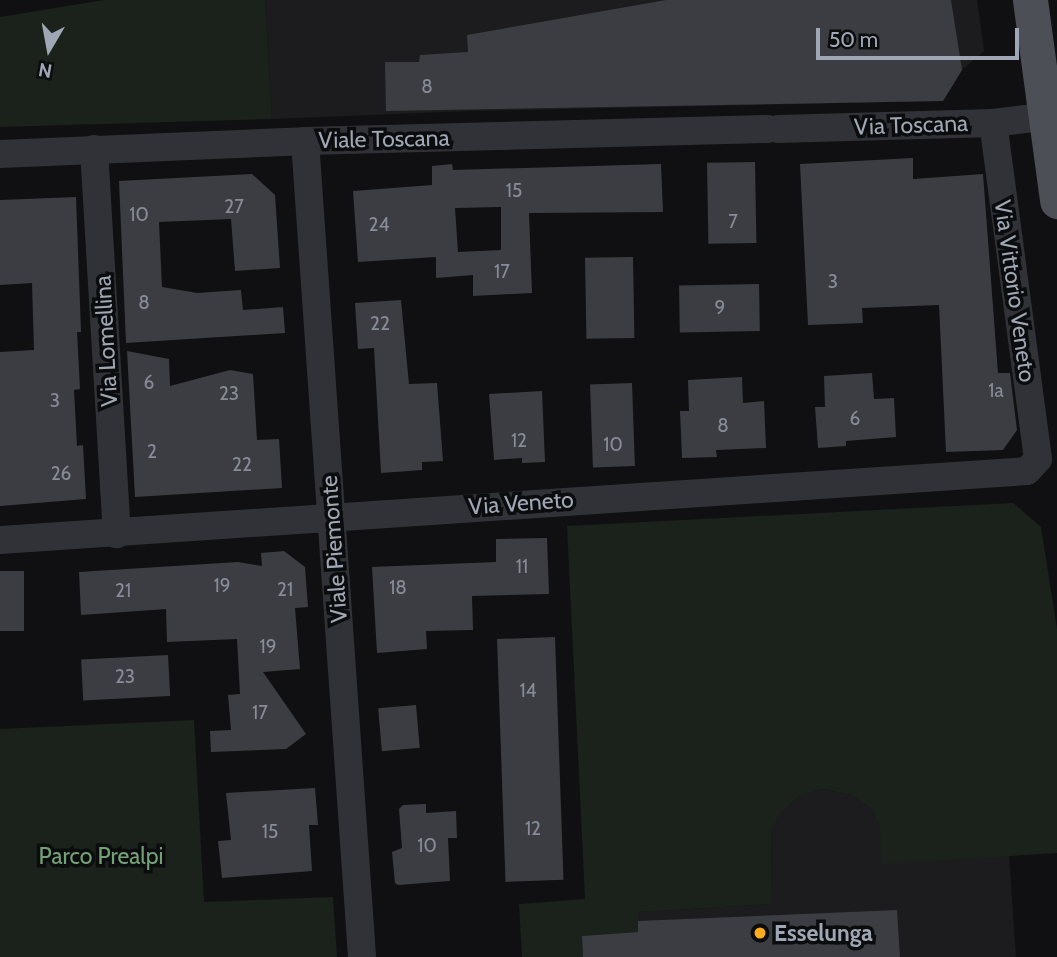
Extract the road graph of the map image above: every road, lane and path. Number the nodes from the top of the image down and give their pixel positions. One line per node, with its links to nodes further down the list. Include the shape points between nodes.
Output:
1 (1030, 0): 2 (main road)
2 (1051, 116): 3 (street, Via Toscana); 8 (main road)
3 (993, 123): 4 (street, Via Toscana); 9 (street, Via Vittorio Veneto)
4 (773, 129): 5 (street, Viale Toscana)
5 (305, 141): 6 (street, Viale Toscana); 10 (street, Viale Piemonte)
6 (94, 149): 7 (street, Viale Toscana); 11 (street, Via Lomellina)
7 (0, 154)
8 (1057, 201)
9 (1038, 459): 10 (street, Via Veneto, via 1027,471)
10 (331, 516): 11 (street, Via Veneto); 13 (street, Viale Piemonte)
11 (117, 534): 12 (street, Via Veneto)
12 (0, 540)
13 (362, 957)

